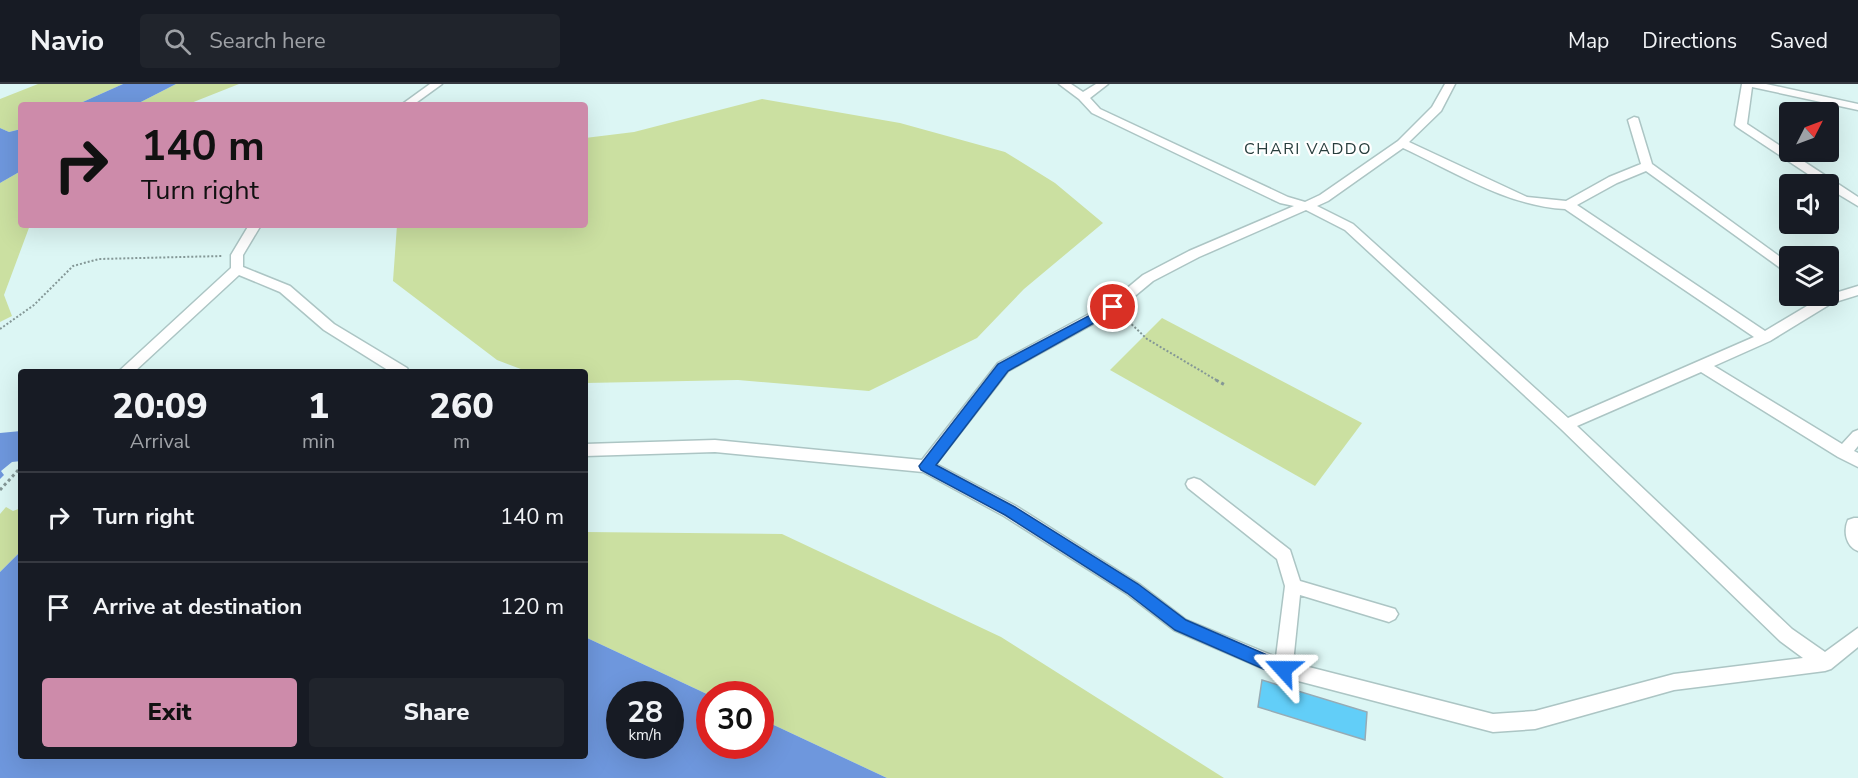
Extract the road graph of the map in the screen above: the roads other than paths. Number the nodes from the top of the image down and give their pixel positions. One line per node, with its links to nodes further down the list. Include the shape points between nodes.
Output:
1 (437, 84): 7 (street)
2 (1064, 84): 6 (street)
3 (1103, 84): 6 (street)
4 (1450, 84): 10 (street, via 1437,109)
5 (1749, 84): 8 (street); 12 (street, via 1741,124)
6 (1083, 97): 14 (street, via 1096,111 1284,200)
7 (410, 102)
8 (1858, 107)
9 (1634, 120): 11 (street)
10 (1402, 143): 13 (street, via 1524,200); 14 (street)
11 (1647, 166): 13 (street); 17 (street)
12 (1858, 202)
13 (1568, 205): 21 (street)
14 (1307, 206): 25 (street, via 1334,216 1349,227); 30 (street, via 1194,254 1157,274 1113,307 1003,368)
15 (254, 228): 16 (street)
16 (237, 262): 23 (street); 24 (street, via 285,289 329,327)
17 (1779, 263)
18 (1858, 290): 19 (street)
19 (1839, 295)
20 (1813, 306): 21 (street)
21 (1766, 338): 22 (street)
22 (1703, 366): 25 (street); 28 (street)
23 (128, 369)
24 (397, 369)
25 (1566, 425): 37 (street, via 1786,635)
26 (1858, 436): 28 (street)
27 (588, 450): 30 (street, via 715,446)
28 (1843, 453): 29 (street)
29 (1858, 461)
30 (926, 466): 38 (street, via 1010,511 1133,589 1180,625)
31 (1194, 484): 34 (street, via 1284,555)
32 (1858, 525): 33 (street, via 1854,525)
33 (1858, 544)
34 (1293, 586): 35 (street); 38 (street)
35 (1389, 614)
36 (1858, 636): 37 (street)
37 (1825, 663): 38 (street, via 1674,682 1535,720 1492,723)
38 (1283, 669)

